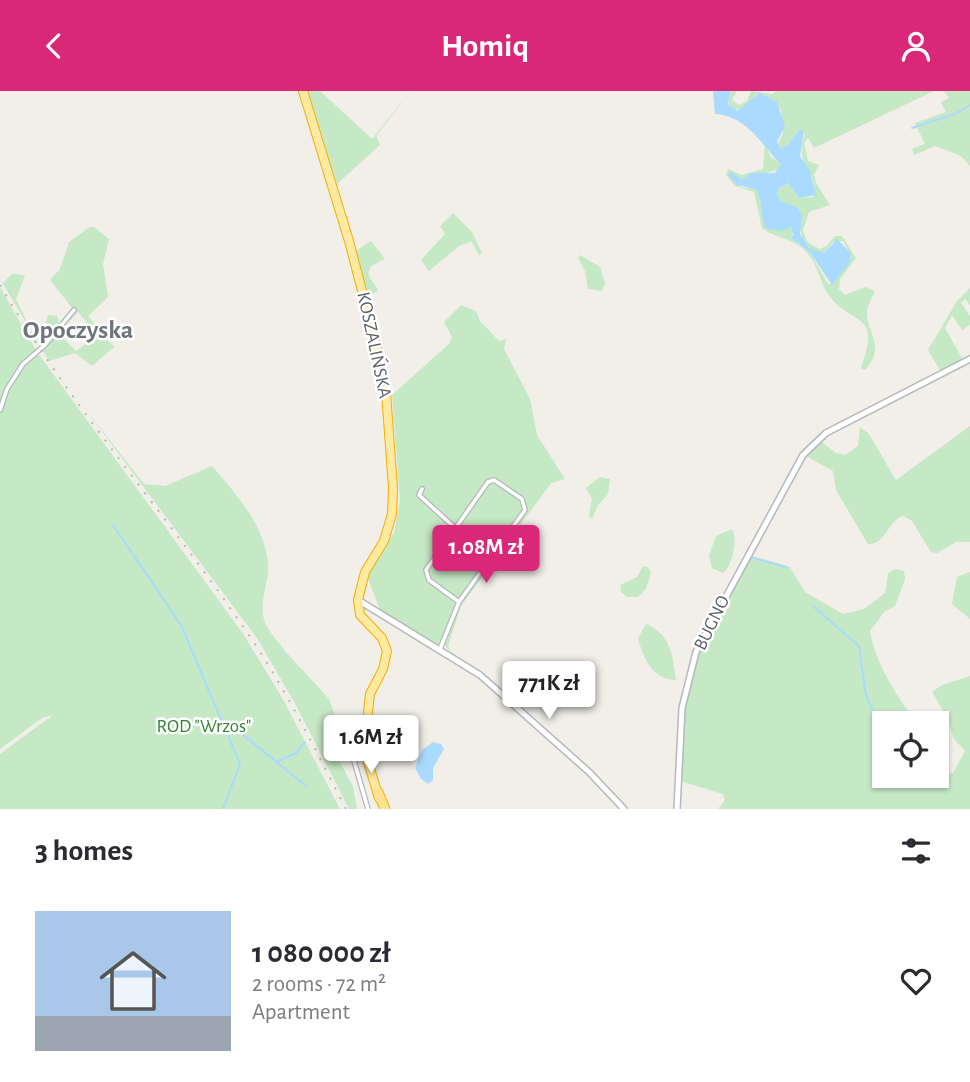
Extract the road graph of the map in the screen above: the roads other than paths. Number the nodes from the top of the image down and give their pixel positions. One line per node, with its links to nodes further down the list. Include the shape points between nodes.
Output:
1 (303, 91): 7 (highway, KOSZALIŃSKA, via 385,379 393,505 388,531 365,572)
2 (74, 310): 4 (street, via 23,364)
3 (970, 359): 15 (street, BUGNO, via 827,433 803,455 696,652 682,708)
4 (0, 410)
5 (422, 489): 6 (street, via 419,495)
6 (455, 528): 8 (street, via 426,574); 8 (street, via 492,480 522,499 525,506)
7 (358, 600): 9 (street); 11 (highway, via 360,615 382,638 387,651 370,694 366,730 368,762)
8 (459, 602): 9 (street)
9 (440, 649): 14 (street, via 488,681)
10 (351, 747): 12 (street)
11 (378, 792): 13 (highway)
12 (368, 809)
13 (383, 809)
14 (624, 809)
15 (677, 809)

